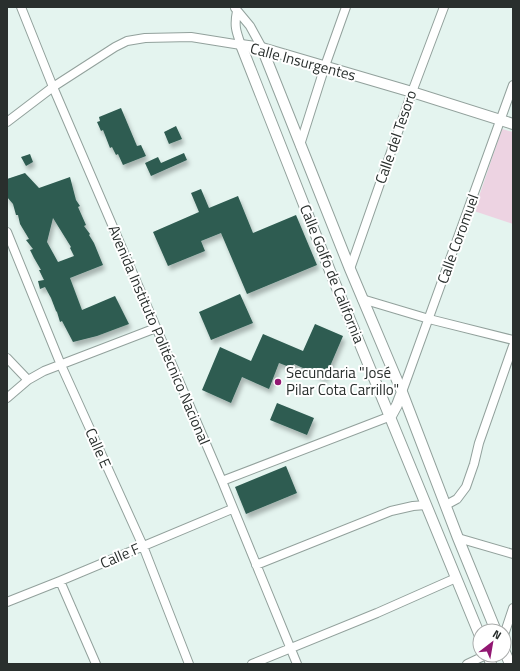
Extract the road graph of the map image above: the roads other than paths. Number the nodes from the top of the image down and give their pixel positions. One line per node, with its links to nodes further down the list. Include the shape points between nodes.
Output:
1 (21, 7): 9 (street, Avenida Instituto Politécnico Nacional)
2 (346, 7): 7 (street)
3 (444, 7): 10 (street, Calle del Tesoro)
4 (236, 9): 5 (street, via 236,29); 6 (street, via 250,26)
5 (241, 45): 6 (street, Calle Insurgentes); 9 (street, Calle Insurgentes, via 191,37 127,41); 17 (street, Calle Golfo de California)
6 (262, 48): 7 (street, Calle Insurgentes); 14 (street, Calle Golfo de California)
7 (325, 66): 10 (street, Calle Insurgentes); 14 (street)
8 (513, 85): 11 (street, Calle Coromuel)
9 (54, 87): 12 (street, Calle Insurgentes); 20 (street, Avenida Instituto Politécnico Nacional)
10 (412, 92): 11 (street, Calle Insurgentes); 16 (street, Calle del Tesoro)
11 (500, 120): 13 (street, Calle Insurgentes); 19 (street, Calle Coromuel)
12 (7, 122)
13 (513, 124)
14 (300, 145): 16 (street, Calle Golfo de California)
15 (7, 232): 24 (street, Calle E)
16 (350, 269): 17 (street); 18 (street, Calle Golfo de California)
17 (332, 276): 28 (street, Calle Golfo de California)
18 (362, 299): 19 (street); 26 (street, Calle Golfo de California)
19 (429, 319): 21 (street); 26 (street, Calle Coromuel)
20 (156, 328): 24 (street); 29 (street, Avenida Instituto Politécnico Nacional)
21 (513, 340)
22 (513, 346): 30 (street, via 466,487 457,499)
23 (7, 358): 25 (street)
24 (61, 365): 25 (street); 34 (street, Calle E)
25 (28, 380): 27 (street)
26 (402, 392): 28 (street); 30 (street, Calle Golfo de California)
27 (7, 398)
28 (391, 416): 29 (street); 31 (street, Calle Golfo de California)
29 (222, 481): 32 (street, Avenida Instituto Politécnico Nacional)
30 (446, 505): 31 (street); 33 (street, Calle Golfo de California)
31 (426, 506): 36 (street, via 391,511); 37 (street, Calle Golfo de California)
32 (232, 509): 34 (street, Calle F); 36 (street, Avenida Instituto Politécnico Nacional)
33 (458, 538): 35 (street); 42 (street, Calle Golfo de California)
34 (143, 546): 38 (street, Calle F); 46 (street, Calle E)
35 (513, 554)
36 (256, 565): 44 (street, Avenida Instituto Politécnico Nacional)
37 (456, 578): 41 (street, Calle Golfo de California); 44 (street)
38 (60, 581): 39 (street, Calle F); 45 (street)
39 (7, 602)
40 (513, 608): 43 (street)
41 (475, 623)
42 (493, 623)
43 (508, 623)
44 (290, 649): 47 (street); 48 (street, Avenida Instituto Politécnico Nacional)
45 (96, 664)
46 (189, 664)
47 (252, 664)
48 (296, 664)

